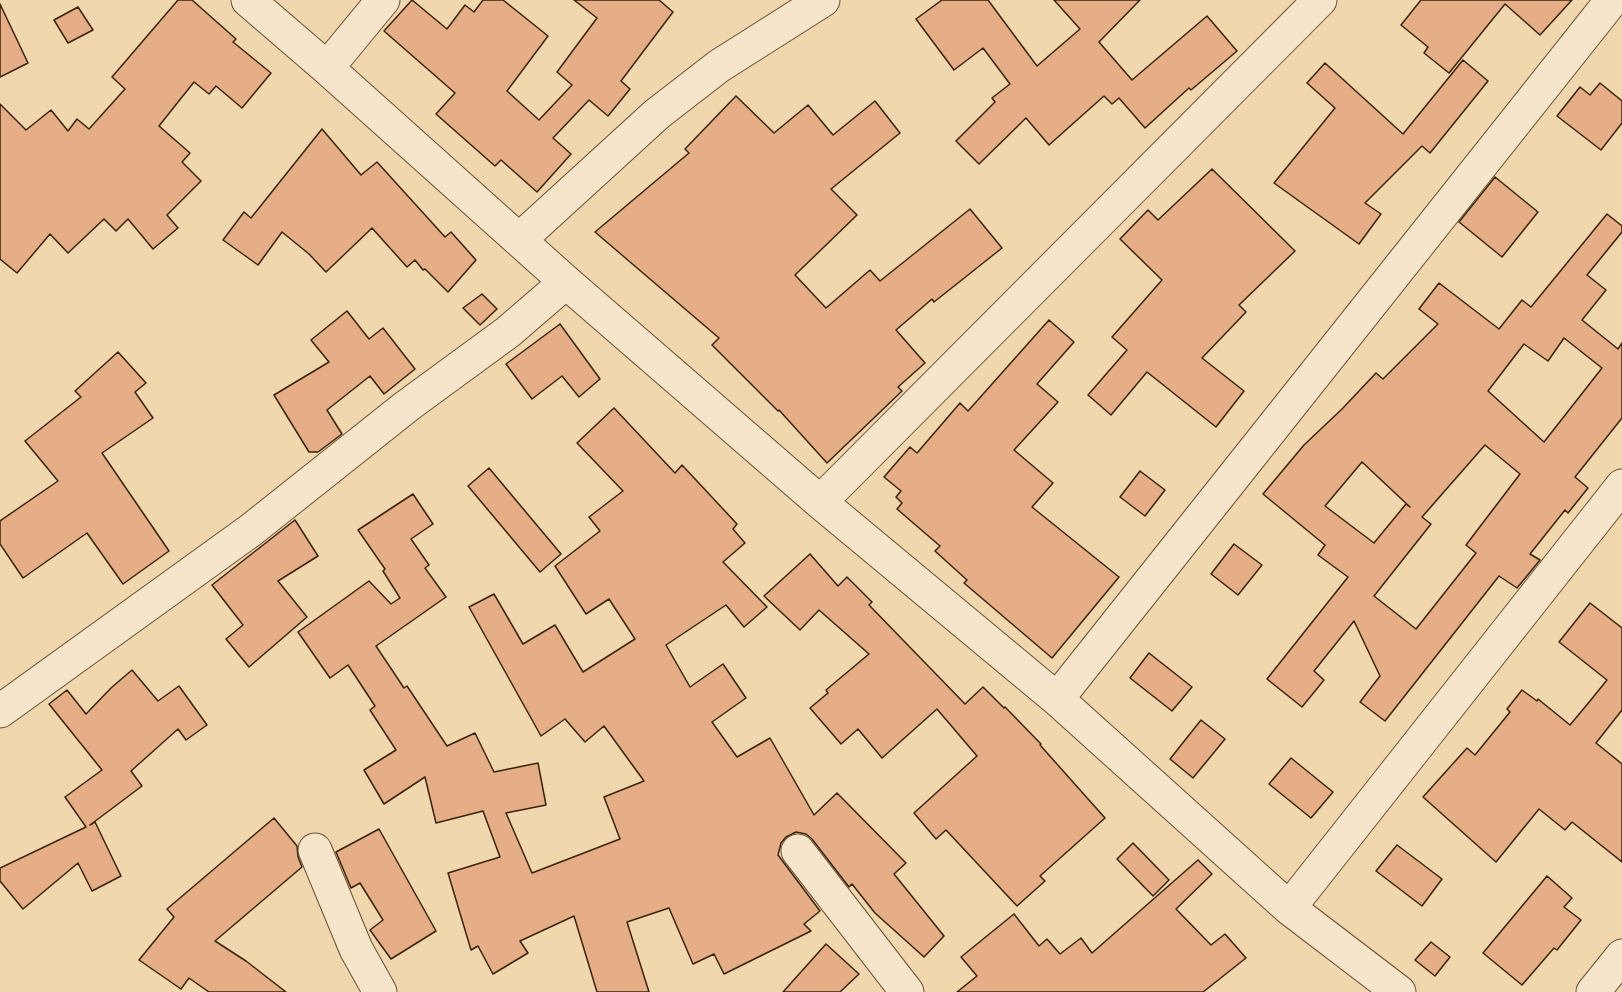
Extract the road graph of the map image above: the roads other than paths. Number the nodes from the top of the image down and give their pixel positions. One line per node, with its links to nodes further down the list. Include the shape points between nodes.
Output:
1 (248, 0): 6 (street)
2 (383, 0): 6 (street)
3 (824, 0): 7 (street, via 719,66 657,114)
4 (1320, 0): 10 (street)
5 (1608, 8): 11 (street)
6 (327, 68): 7 (street)
7 (519, 240): 8 (street)
8 (566, 282): 10 (street); 12 (street, via 508,332 407,406 251,530)
9 (1622, 486): 15 (street)
10 (820, 502): 11 (street)
11 (1057, 699): 15 (street)
12 (0, 711)
13 (315, 850): 17 (street, via 356,950)
14 (798, 851): 18 (street)
15 (1289, 908): 19 (street)
16 (1622, 956): 20 (street)
17 (380, 992)
18 (907, 992)
19 (1399, 992)
20 (1593, 992)

